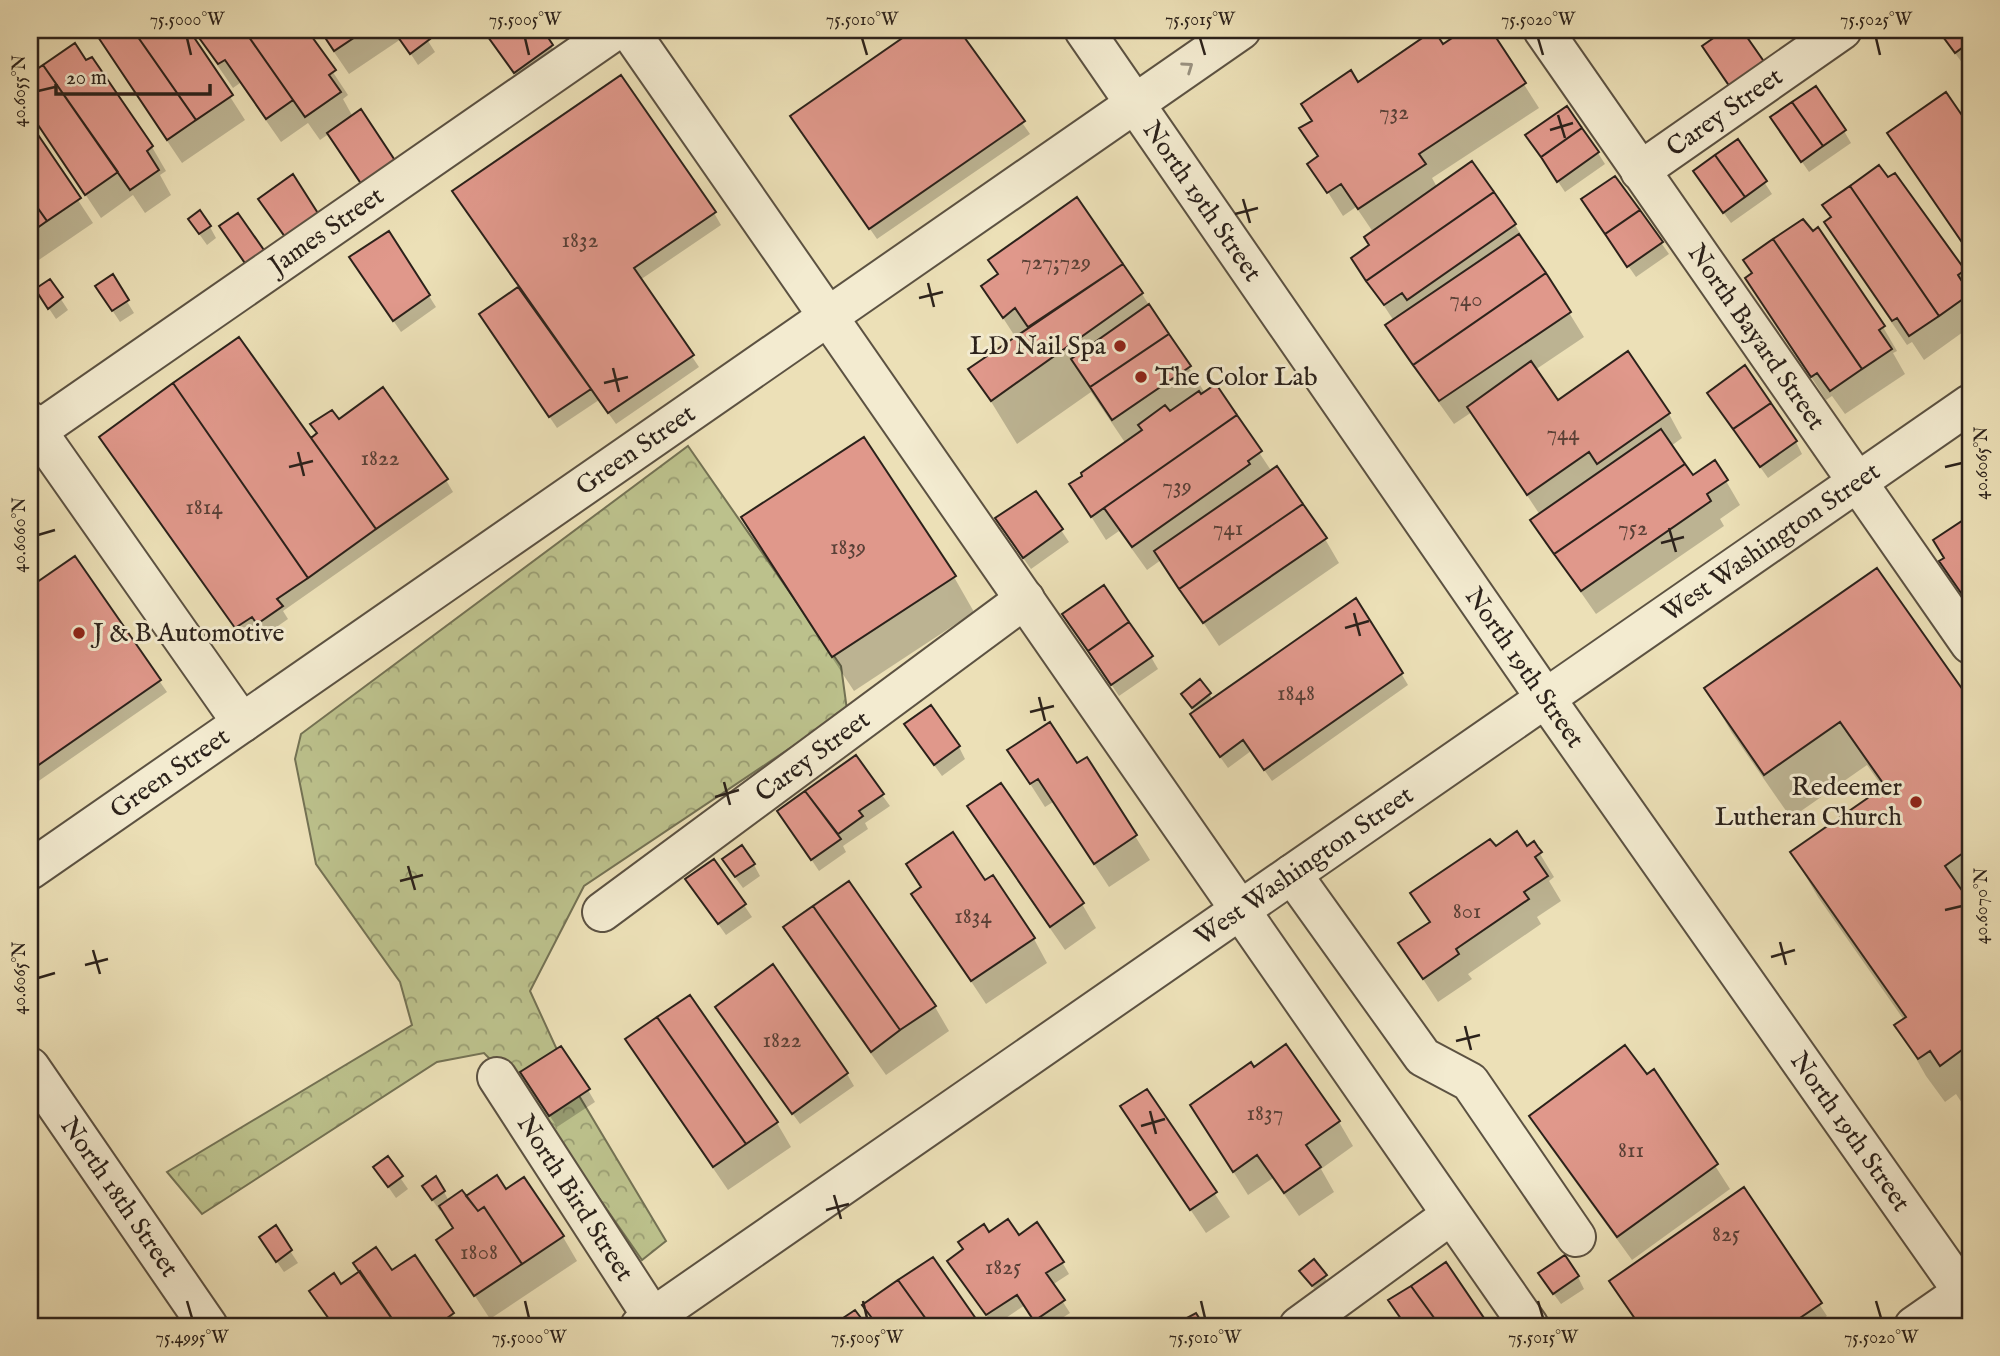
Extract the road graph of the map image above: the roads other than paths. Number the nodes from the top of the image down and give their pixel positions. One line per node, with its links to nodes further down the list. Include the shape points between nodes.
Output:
1 (616, 30): 11 (street, James Street)
2 (629, 30): 9 (street)
3 (1084, 30): 7 (street, North 19th Street)
4 (1241, 30): 7 (street, Green Street, one-way to 4)
5 (1543, 30): 8 (street, North Bayard Street)
6 (1842, 30): 8 (street, Carey Street)
7 (1135, 103): 9 (street, Green Street); 15 (street, North 19th Street)
8 (1640, 171): 12 (street, North Bayard Street)
9 (829, 316): 13 (street); 16 (street, Green Street)
10 (1970, 404): 12 (street, West Washington Street)
11 (33, 426): 16 (street)
12 (1857, 482): 14 (street, North Bayard Street); 15 (street, West Washington Street)
13 (1025, 599): 19 (street); 20 (street, Carey Street)
14 (1970, 644)
15 (1546, 699): 18 (street, West Washington Street); 25 (street, North 19th Street)
16 (242, 723): 17 (street, Green Street)
17 (30, 870)
18 (1292, 874): 19 (street, West Washington Street); 24 (street, via 1423,1057 1470,1082)
19 (1239, 911): 23 (street); 26 (street, West Washington Street)
20 (602, 912)
21 (30, 1067): 27 (street, North 18th Street)
22 (498, 1077): 26 (street, North Bird Street)
23 (1451, 1215): 28 (street); 29 (street)
24 (1576, 1237)
25 (1968, 1294): 30 (street)
26 (647, 1322)
27 (208, 1326)
28 (1299, 1326)
29 (1529, 1326)
30 (1914, 1326)

